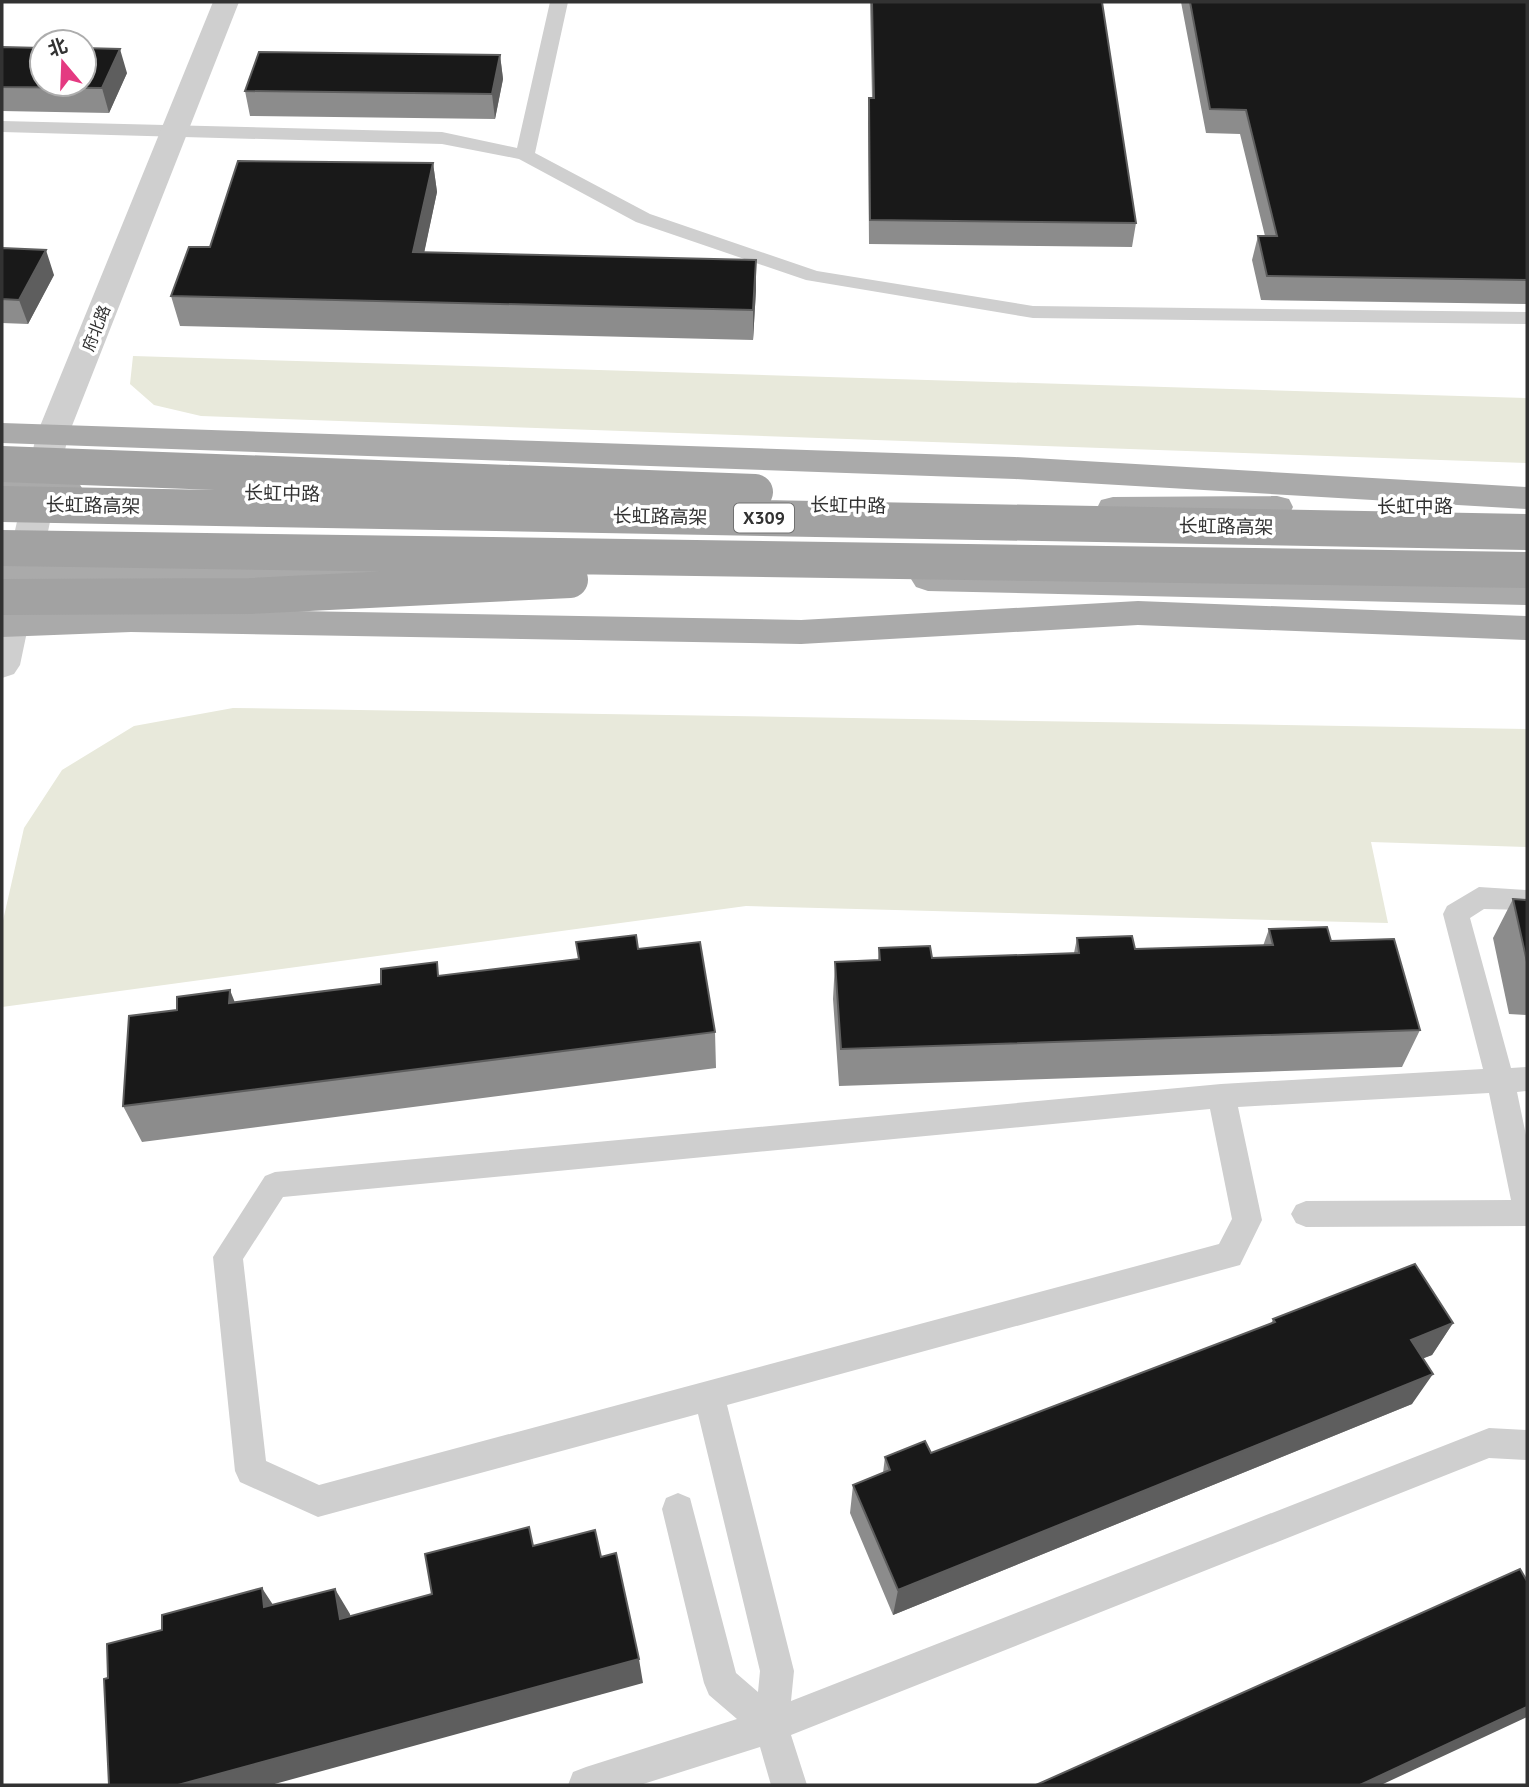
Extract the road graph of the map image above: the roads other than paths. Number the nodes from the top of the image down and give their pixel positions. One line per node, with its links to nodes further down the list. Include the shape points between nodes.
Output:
1 (226, 2): 4 (street, 府北路)
2 (559, 2): 5 (lane)
3 (2, 127): 4 (lane)
4 (174, 131): 5 (lane, via 442,138); 8 (street, 府北路)
5 (525, 155): 6 (lane, via 643,218 813,276 1033,312)
6 (1527, 318)
7 (2, 433): 8 (main road)
8 (52, 436): 11 (street, 府北路); 12 (main road, via 1015,468)
9 (2, 464): 15 (highway, bridge, via 744,491)
10 (2, 486): 11 (main road, 长虹中路)
11 (42, 487): 14 (main road, 长虹中路, via 1013,509); 18 (street, 府北路)
12 (1527, 498)
13 (2, 504): 15 (highway, 长虹路高架 / X309, bridge)
14 (1527, 505)
15 (1432, 530): 16 (highway, 长虹路高架 / X309, bridge)
16 (1527, 532)
17 (916, 562): 18 (highway, 长虹路高架 / X309, bridge); 19 (highway, 长虹路高架 / X309, bridge); 21 (highway, bridge, via 250,596)
18 (9, 563): 20 (main road); 21 (street, 府北路)
19 (1527, 570)
20 (1527, 593)
21 (5, 616): 22 (main road, via 801,632 1138,613); 23 (street, 府北路)
22 (1527, 628)
23 (2, 665)
24 (1527, 900): 25 (lane, via 1479,898 1456,914)
25 (1514, 1079): 26 (lane); 27 (lane)
26 (1221, 1096): 30 (lane, via 1247,1220 1229,1255); 30 (lane, via 275,1185 228,1256 251,1471 318,1501)
27 (1527, 1205)
28 (1527, 1213): 29 (lane)
29 (1306, 1214)
30 (709, 1395): 33 (lane, via 777,1671)
31 (1527, 1444): 33 (lane, via 1489,1443)
32 (678, 1508): 33 (lane, via 721,1683)
33 (771, 1726): 34 (lane); 35 (lane)
34 (586, 1785)
35 (789, 1785)

